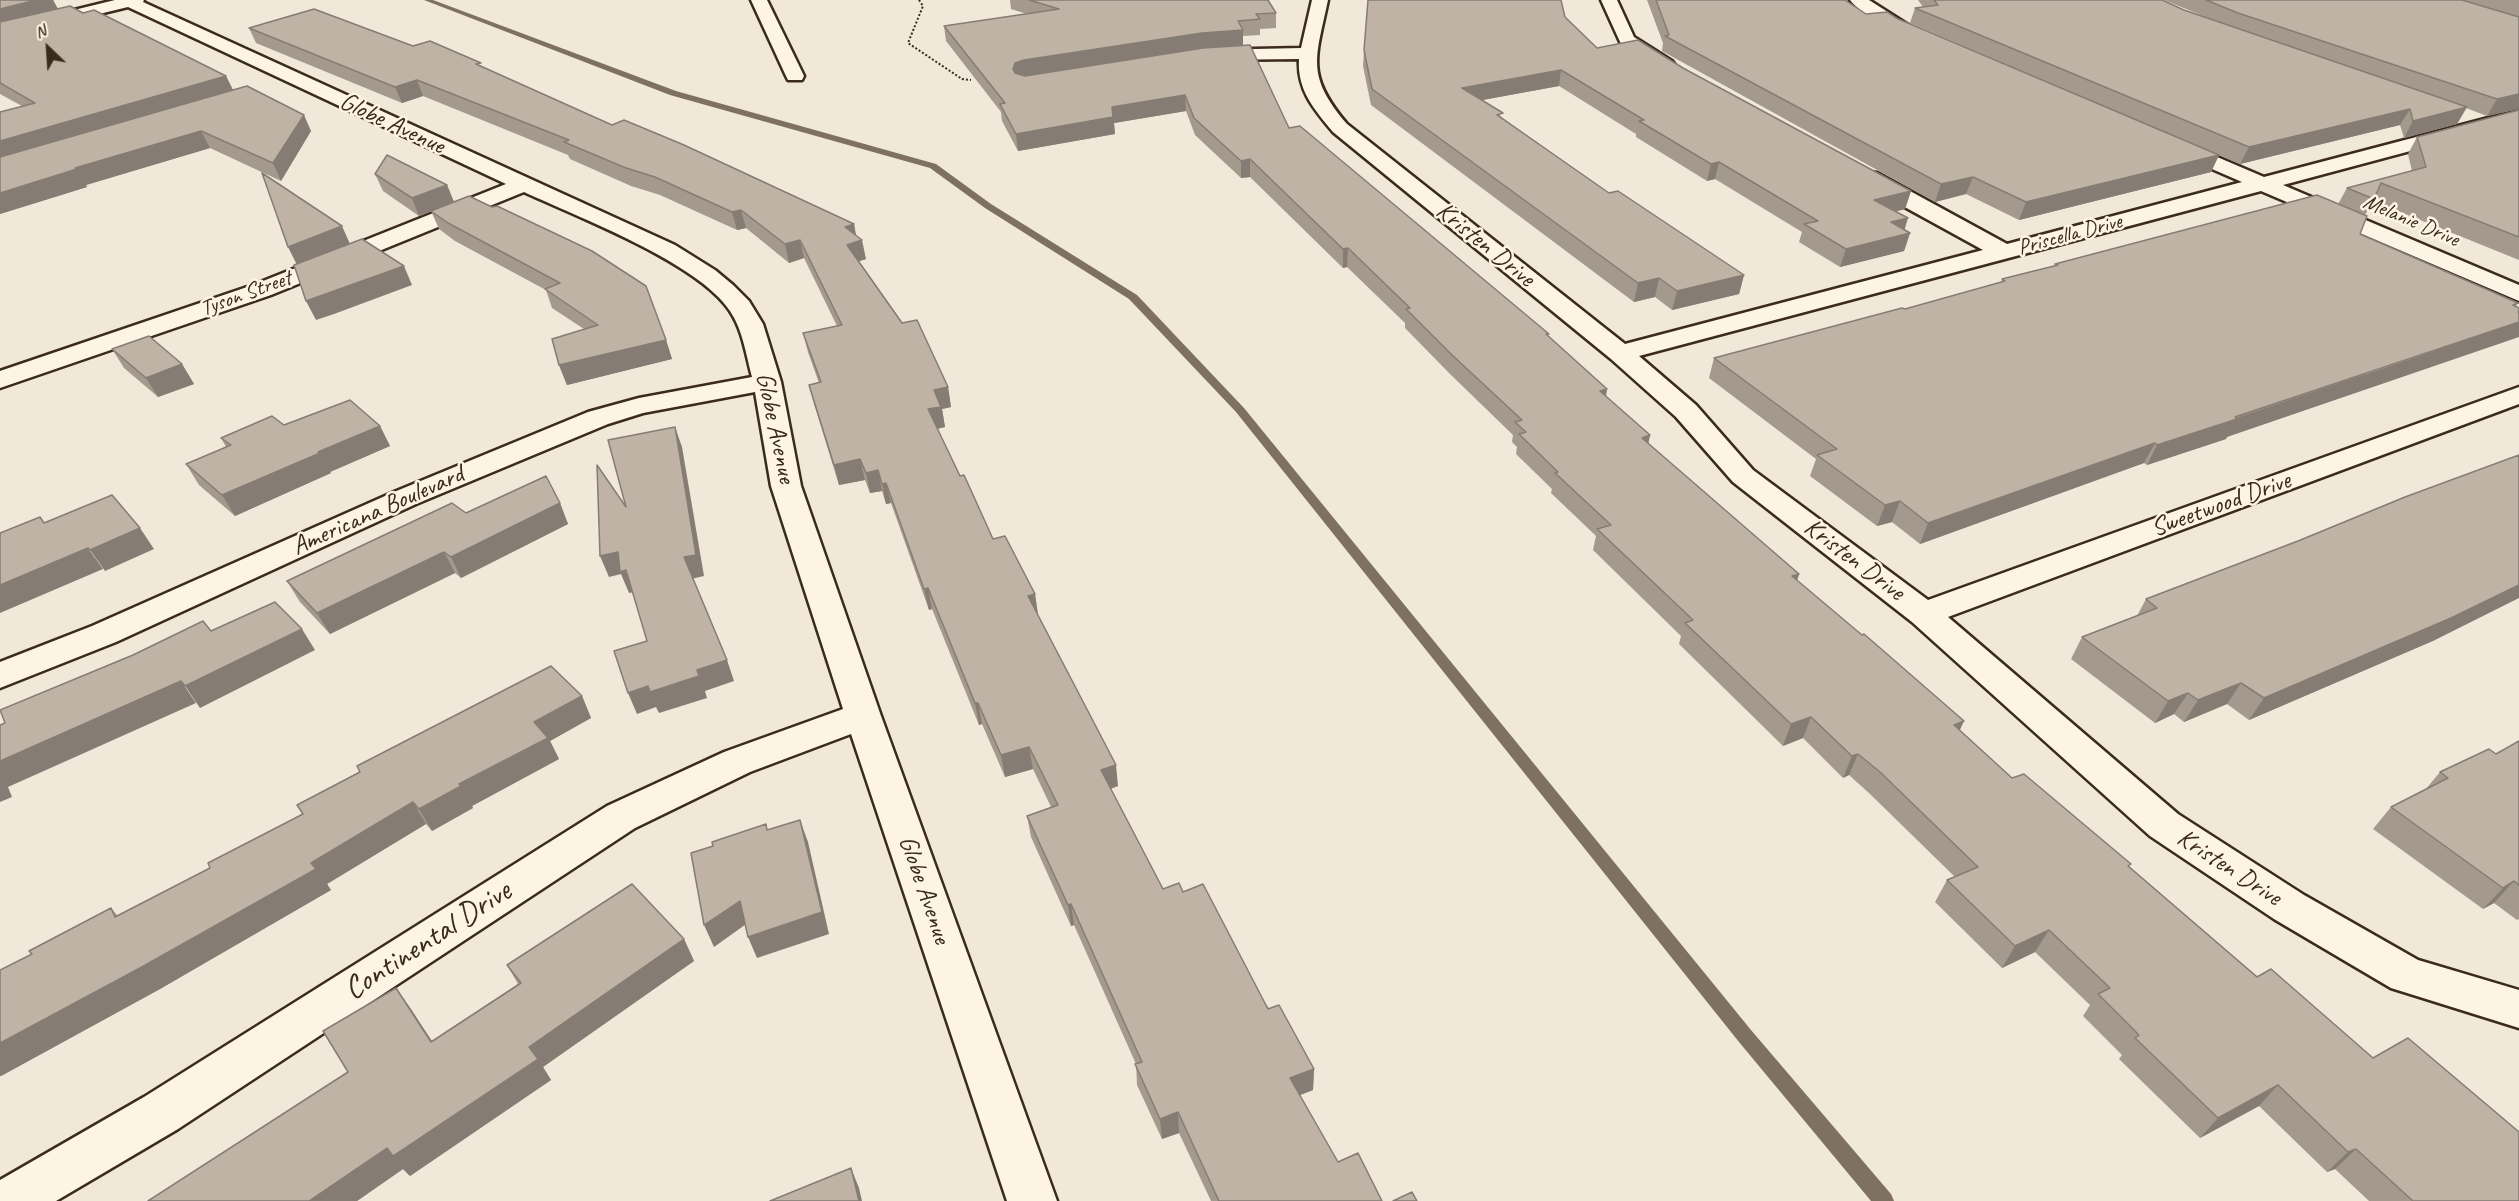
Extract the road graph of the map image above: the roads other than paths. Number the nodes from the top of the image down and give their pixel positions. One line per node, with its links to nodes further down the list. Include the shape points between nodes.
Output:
1 (759, 0): 11 (street)
2 (1320, 0): 8 (street, Kristen Drive)
3 (1609, 0): 10 (street, via 1627,40)
4 (1858, 0): 7 (street, via 1898,27)
5 (131, 1): 6 (street); 18 (street, Globe Avenue, via 289,84)
6 (0, 33)
7 (1930, 41)
8 (1310, 53): 9 (street); 21 (street, Kristen Drive, via 1311,88 1340,128)
9 (1191, 57)
10 (1678, 72)
11 (795, 76)
12 (2454, 113): 14 (street)
13 (2519, 116): 14 (street, Priscella Drive)
14 (2487, 125): 17 (street, Priscella Drive)
15 (2155, 138): 17 (street, Melanie Drive)
16 (1851, 168): 19 (street)
17 (2262, 184): 19 (street, Priscella Drive); 20 (street, Melanie Drive)
18 (522, 185): 22 (street, Tyson Street, via 262,290); 23 (street, Globe Avenue, via 667,250 706,275 740,306 750,324)
19 (2004, 252): 21 (street, Priscella Drive)
20 (2519, 294)
21 (1620, 353): 25 (street, Kristen Drive, via 1686,411 1743,476)
22 (0, 381)
23 (767, 382): 26 (street, Americana Boulevard, via 639,406 598,418 405,498 104,634); 27 (street, Globe Avenue, via 786,486)
24 (2519, 395): 25 (street, Sweetwood Drive)
25 (1924, 614): 28 (street, Kristen Drive, via 2164,825 2289,908 2406,975)
26 (0, 676)
27 (863, 716): 29 (street, Continental Drive, via 737,762 621,817); 30 (street, Globe Avenue)
28 (2519, 1009)
29 (27, 1197)
30 (1032, 1201)

